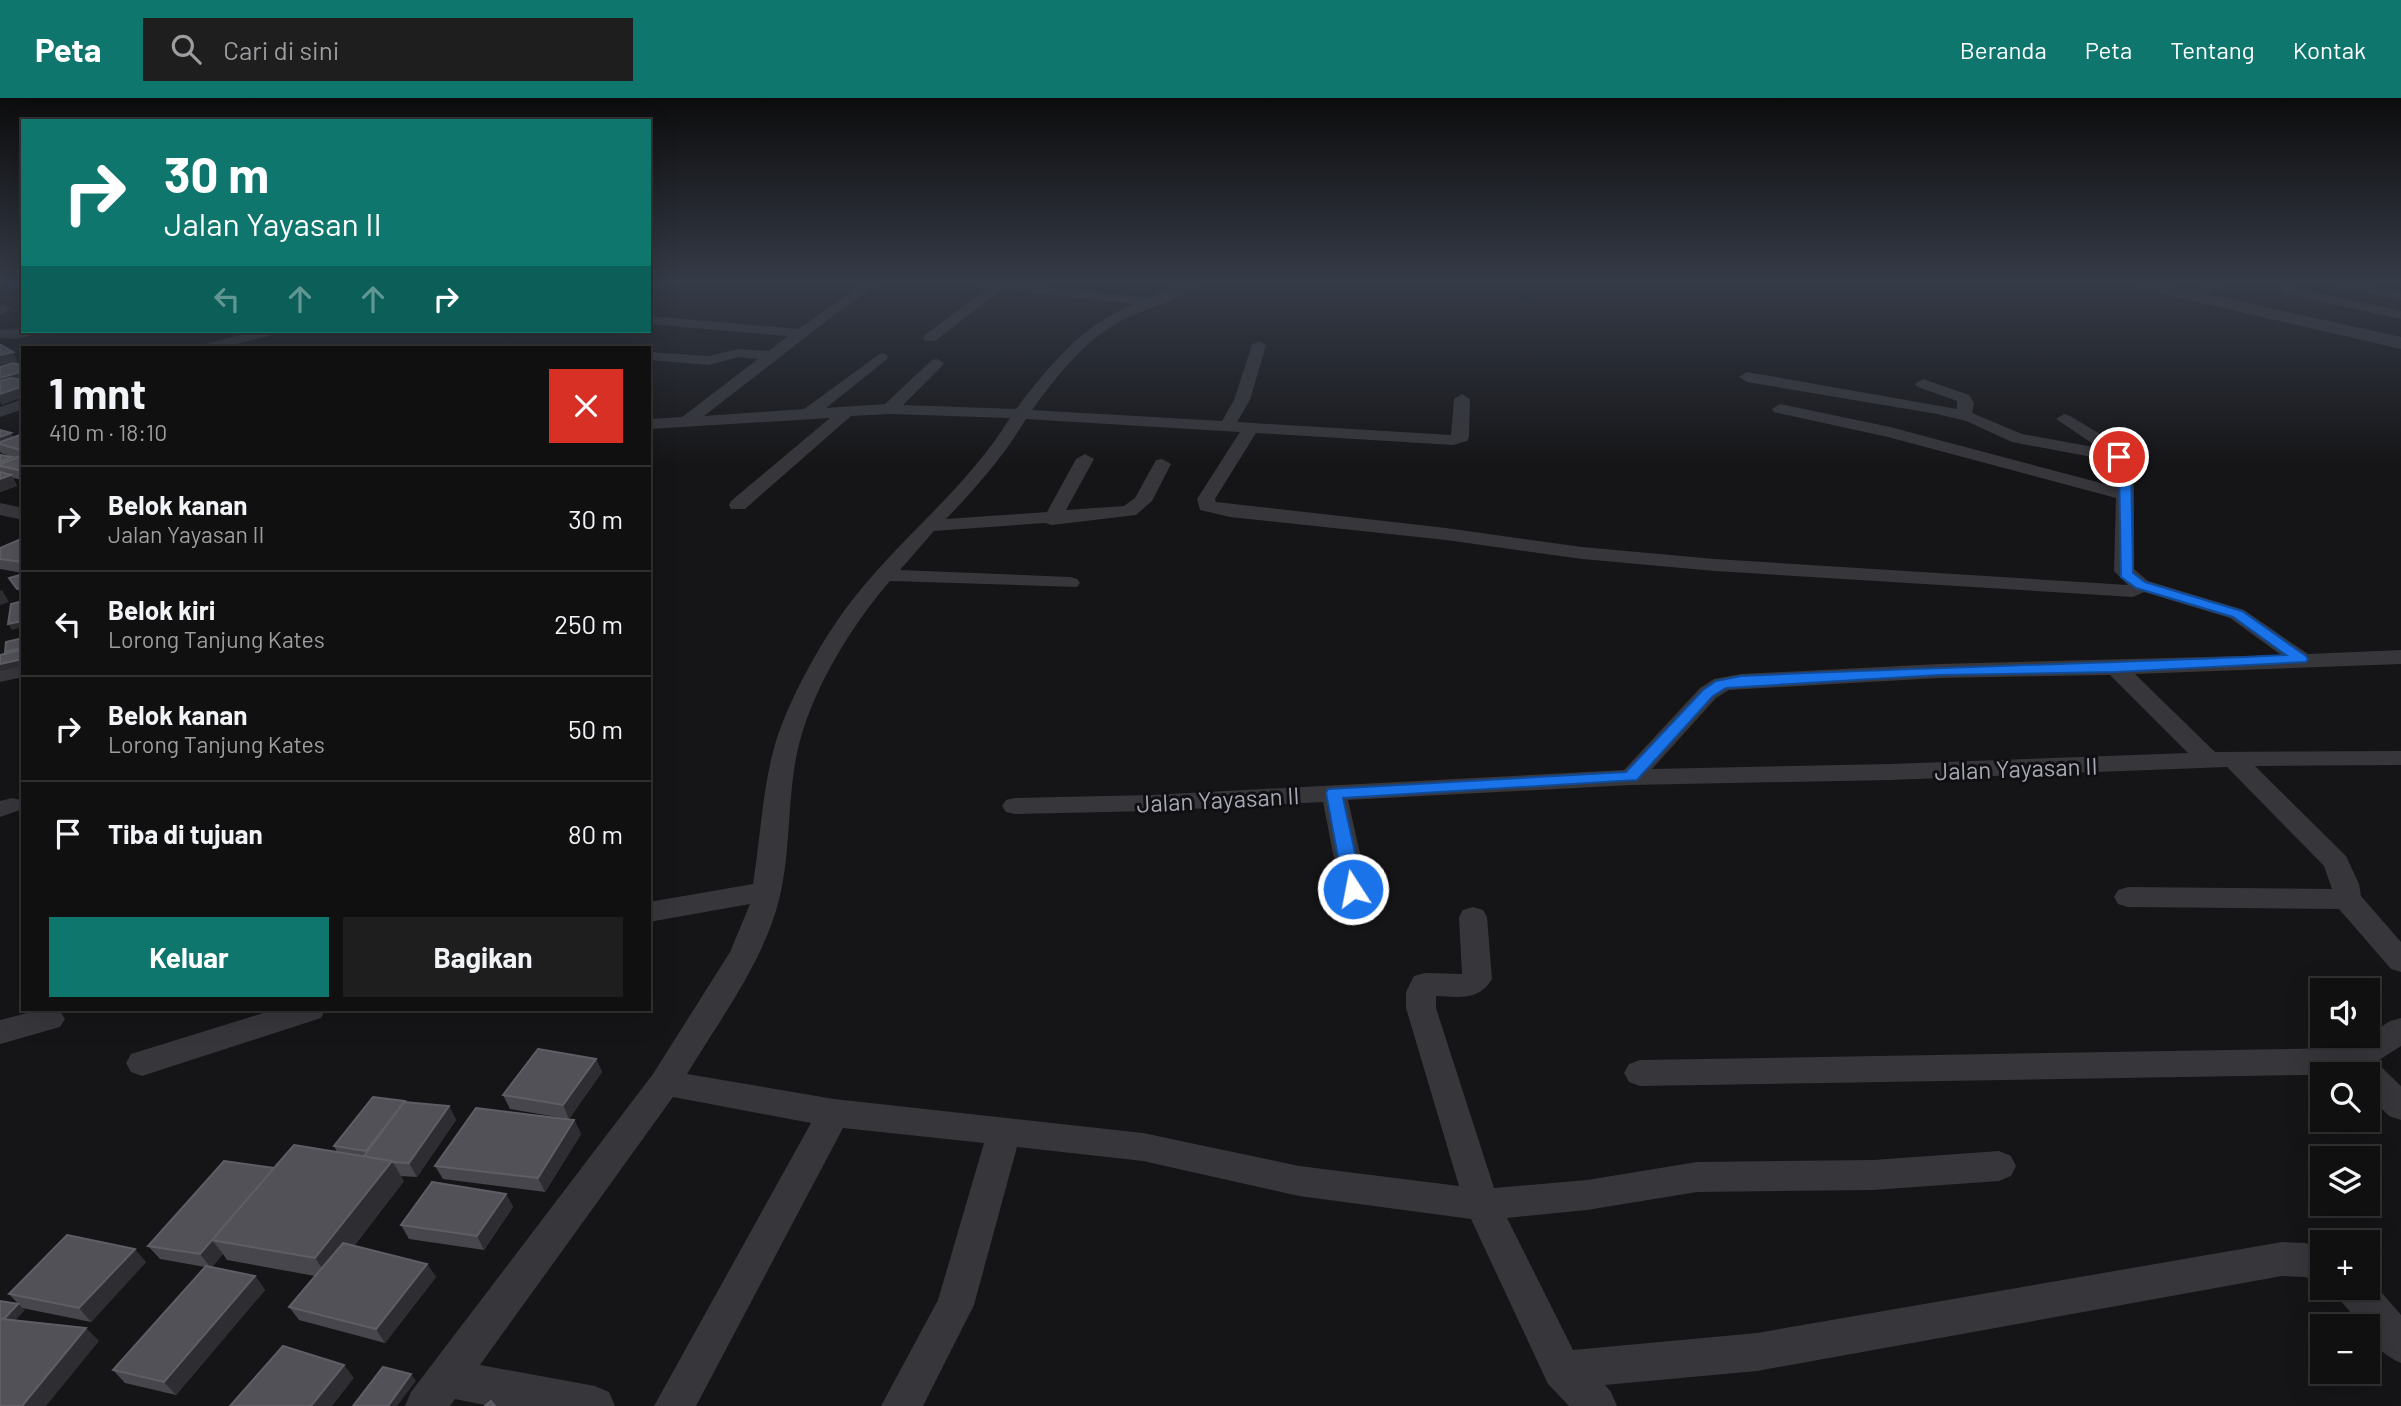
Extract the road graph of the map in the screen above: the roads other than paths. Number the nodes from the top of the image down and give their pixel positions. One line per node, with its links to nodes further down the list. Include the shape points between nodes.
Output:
1 (785, 345): 5 (street)
2 (1079, 345): 17 (street)
3 (1259, 345): 23 (street, via 1242,400)
4 (651, 356): 5 (street, via 709,361 738,353)
5 (771, 356): 21 (street)
6 (881, 358): 16 (street)
7 (937, 363): 12 (street)
8 (1747, 377): 18 (street)
9 (1923, 384): 18 (street, via 1964,398)
10 (1462, 399): 23 (street, via 1461,437 1457,440)
11 (21, 405): 15 (street)
12 (890, 409): 14 (street); 17 (street)
13 (1780, 409): 27 (street, via 1890,432)
14 (846, 412): 16 (street); 28 (street)
15 (0, 413): 19 (street)
16 (810, 413): 21 (street)
17 (1021, 414): 23 (street); 32 (street, via 989,463)
18 (1964, 415): 25 (street, via 2010,436)
19 (21, 418)
20 (2064, 419): 25 (street)
21 (686, 422): 22 (street)
22 (651, 424)
23 (1240, 427): 35 (street, via 1206,499 1207,506 1715,565 2133,591)
24 (1085, 459): 31 (street)
25 (2122, 459): 27 (street)
26 (1161, 464): 31 (street, via 1135,509)
27 (2125, 495): 35 (street, via 2124,571)
28 (738, 505)
29 (0, 509): 30 (street)
30 (21, 514)
31 (1052, 519): 32 (street)
32 (928, 526): 33 (street)
33 (884, 575): 34 (street); 47 (street, via 863,599 811,680 796,715 785,752)
34 (1070, 583)
35 (2141, 585): 37 (street, via 2237,614)
36 (2401, 657): 37 (street)
37 (2301, 659): 38 (street)
38 (2116, 668): 42 (street); 43 (street, via 1731,682 1708,693)
39 (21, 670): 40 (street)
40 (0, 675)
41 (2401, 758): 42 (street, Jalan Yayasan II)
42 (2221, 760): 43 (street, Jalan Yayasan II); 49 (street, via 2336,862)
43 (1631, 777): 44 (street, Jalan Yayasan II)
44 (1334, 793): 45 (street, Jalan Yayasan II); 46 (street)
45 (1015, 806)
46 (1353, 889)
47 (766, 891): 50 (street); 61 (street, via 744,954)
48 (2128, 897): 49 (street)
49 (2347, 899): 52 (street)
50 (651, 912)
51 (1473, 917): 67 (street, via 1477,979 1469,985 1425,984 1421,1008)
52 (2401, 961)
53 (307, 1011): 58 (street)
54 (49, 1019): 56 (street)
55 (2401, 1030): 57 (street)
56 (0, 1032)
57 (2370, 1062)
58 (142, 1063)
59 (2310, 1066): 60 (street, via 2240,1061)
60 (1640, 1073)
61 (665, 1083): 64 (street); 72 (street)
62 (2380, 1086): 63 (street)
63 (2401, 1105)
64 (834, 1113): 65 (street); 74 (street)
65 (1004, 1133): 67 (street, via 1143,1147 1299,1181); 75 (street, via 955,1305)
66 (1999, 1166): 67 (street, via 1873,1175 1697,1177 1587,1195)
67 (1482, 1205): 71 (street)
68 (2310, 1262): 71 (street, via 2282,1259 1757,1352)
69 (2363, 1300): 70 (street)
70 (2401, 1344)
71 (1562, 1370): 76 (street)
72 (435, 1392): 73 (street)
73 (595, 1406)
74 (674, 1406)
75 (901, 1406)
76 (1597, 1406)

